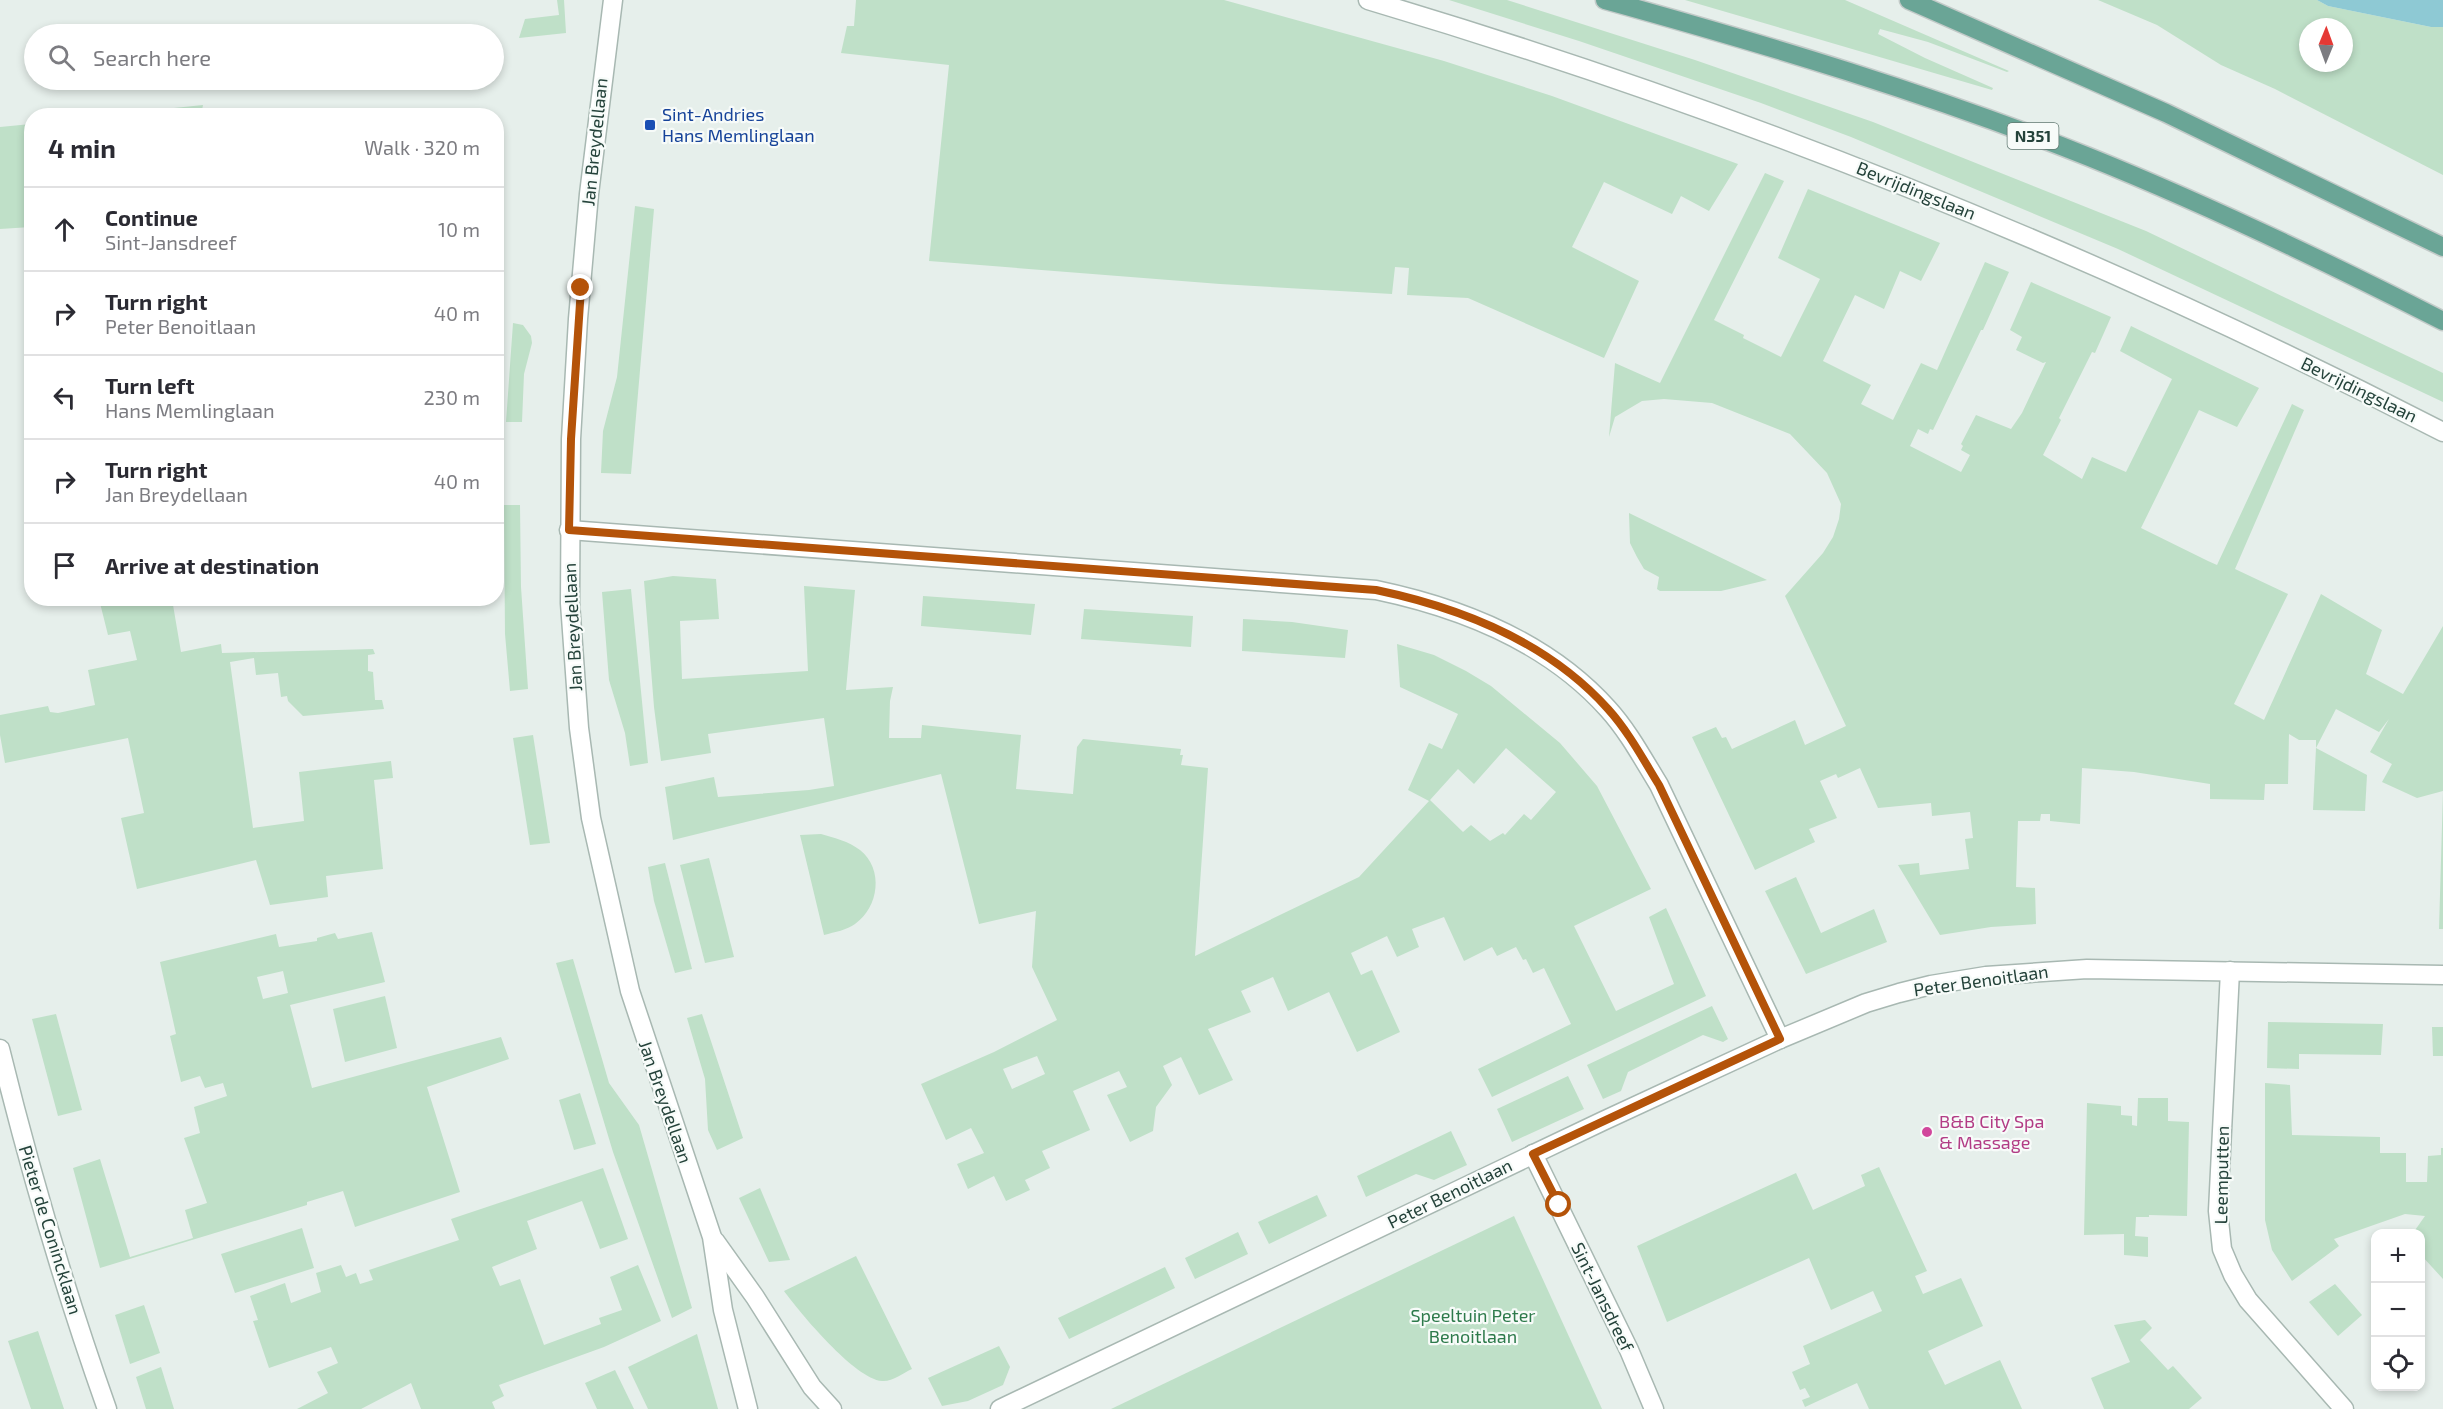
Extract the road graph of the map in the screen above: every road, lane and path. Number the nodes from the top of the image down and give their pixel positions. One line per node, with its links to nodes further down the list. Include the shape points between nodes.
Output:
1 (613, 0): 8 (street, Jan Breydellaan, via 592,163 578,319)
2 (1368, 0): 7 (street, Bevrijdingslaan, via 1616,78 1947,203 2339,378)
3 (1605, 0): 6 (main road, N351, via 1942,102 2079,153 2352,275)
4 (1909, 0): 5 (main road, via 2166,113)
5 (2443, 247)
6 (2443, 321)
7 (2443, 432)
8 (569, 530): 11 (street, via 1376,590 1461,612 1540,653 1578,679 1609,710 1659,785); 14 (street, Jan Breydellaan, via 579,728 601,869 639,1023)
9 (2230, 971): 10 (street, Peter Benoitlaan); 11 (street, Peter Benoitlaan, via 2087,969 1958,980 1866,1003); 20 (street, Leemputten, via 2218,1211 2222,1249 2248,1300)
10 (2443, 975)
11 (1780, 1039): 13 (street, Peter Benoitlaan)
12 (0, 1050): 15 (street, Pieter de Conincklaan, via 27,1157)
13 (1533, 1154): 18 (street, Peter Benoitlaan); 19 (street, Sint-Jansdreef)
14 (712, 1238): 16 (street, Jan Breydellaan, via 723,1310); 17 (street, Jan Breydellaan, via 812,1387)
15 (107, 1409)
16 (748, 1409)
17 (832, 1409)
18 (999, 1409)
19 (1654, 1409)
20 (2344, 1409)

